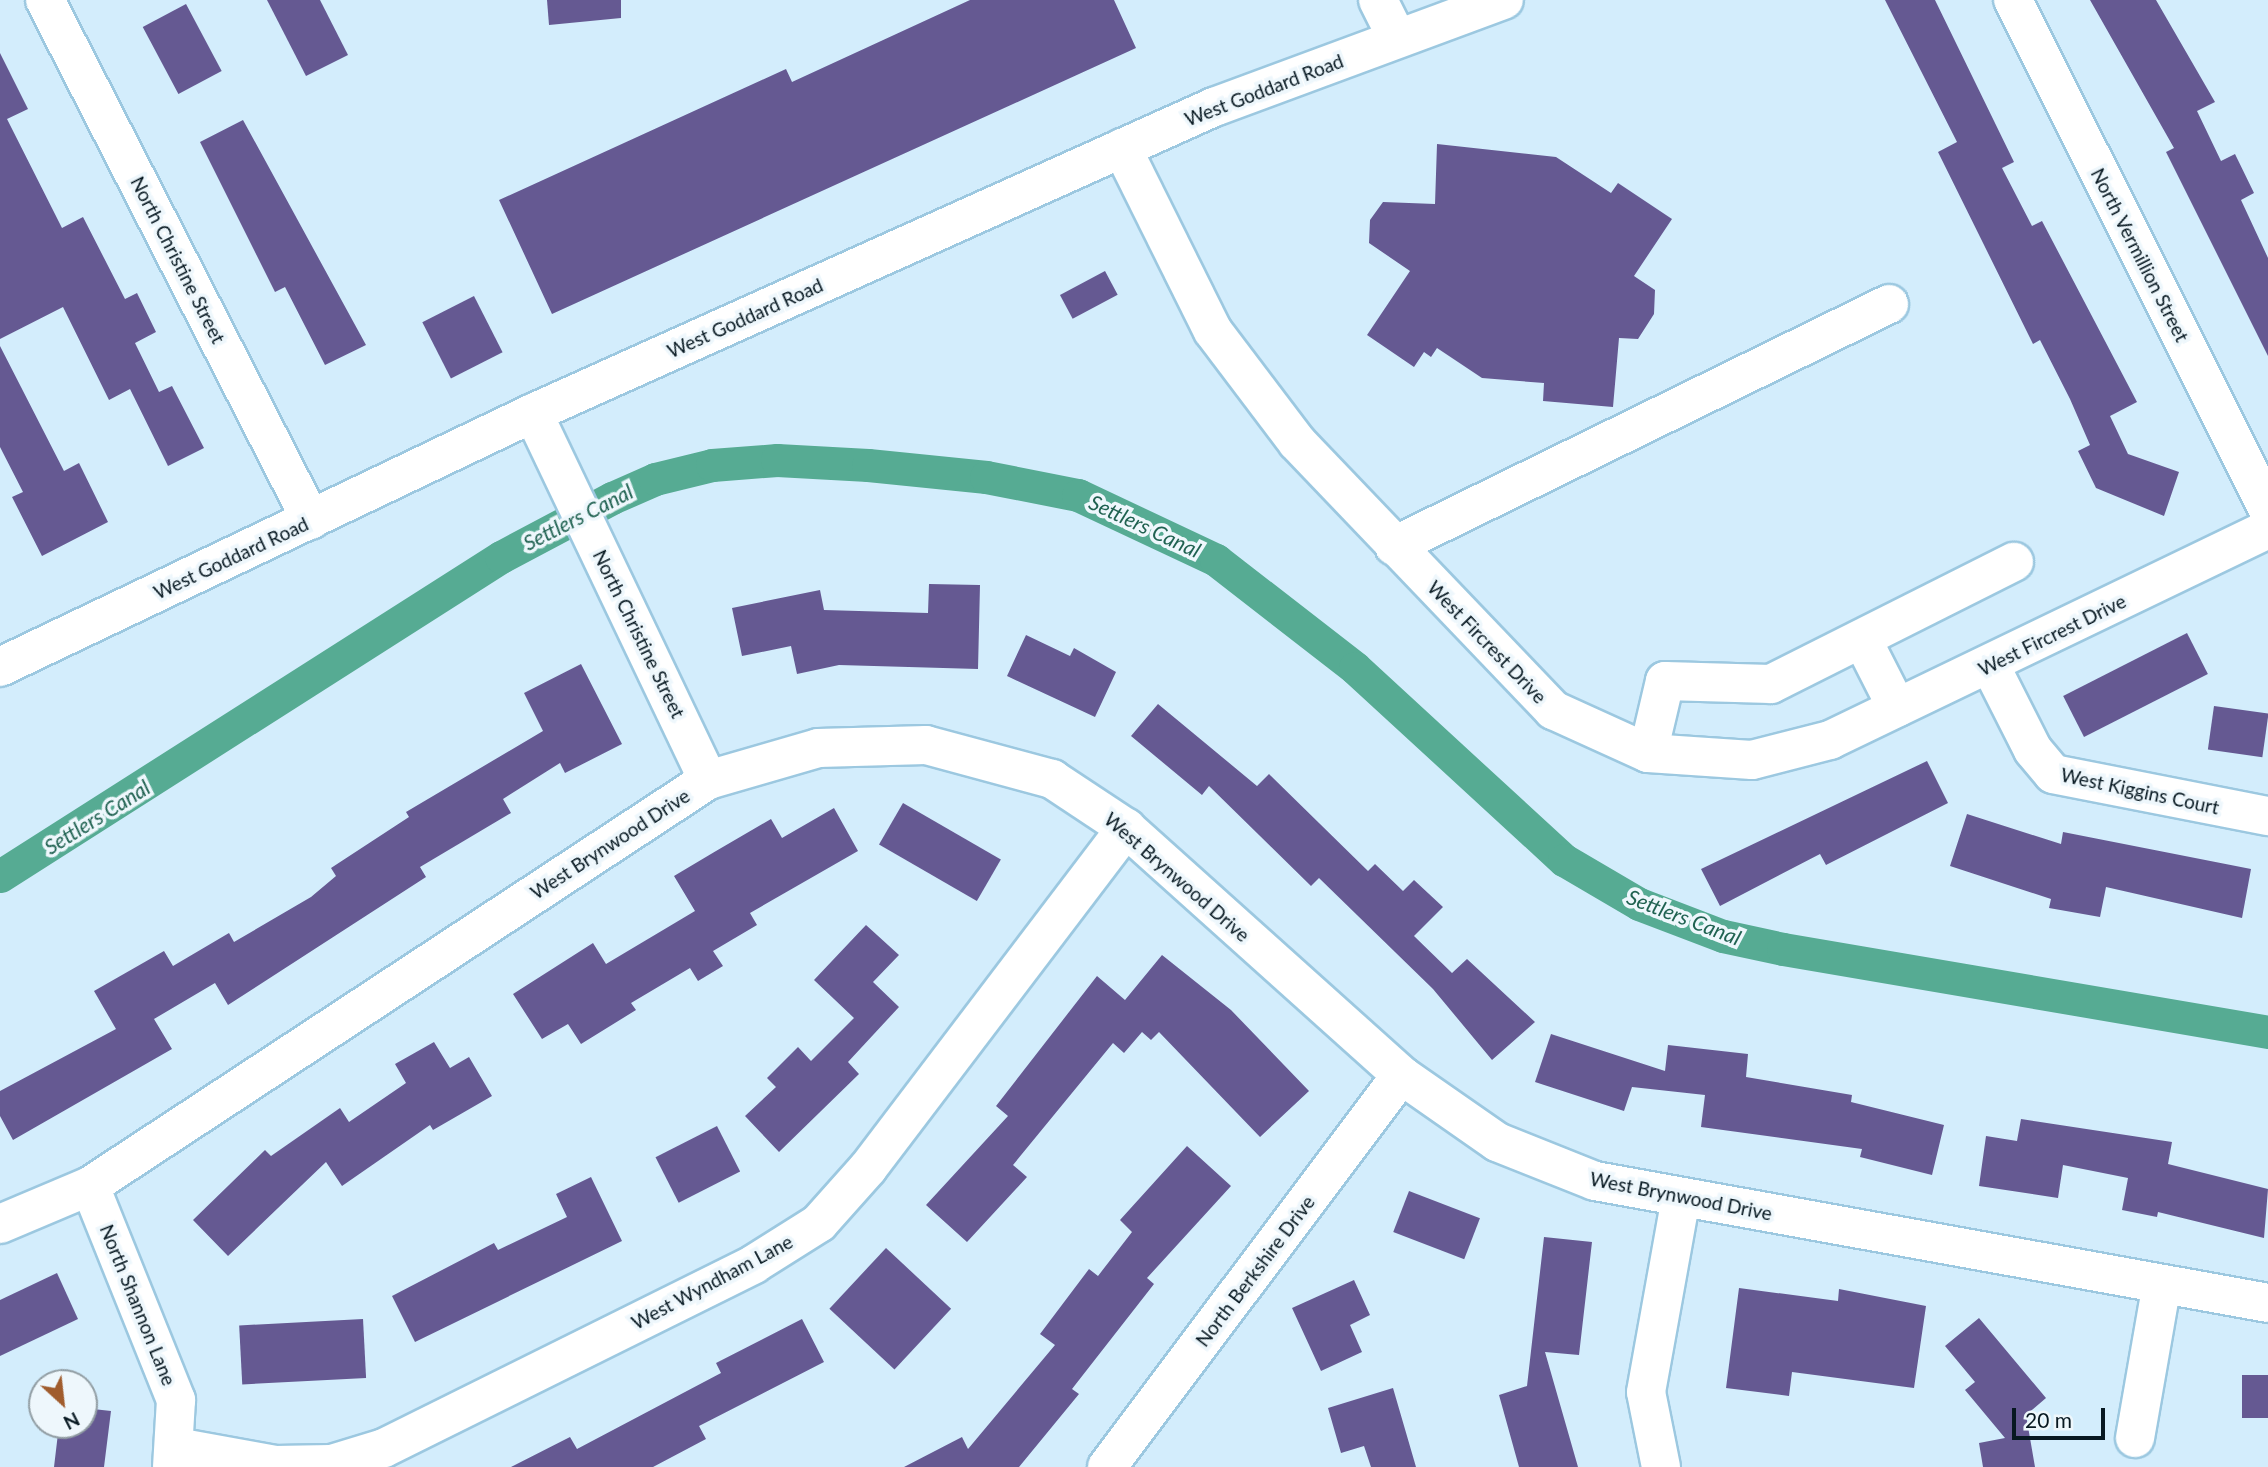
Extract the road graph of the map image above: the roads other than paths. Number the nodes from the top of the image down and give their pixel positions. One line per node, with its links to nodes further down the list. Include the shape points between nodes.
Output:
1 (45, 0): 10 (street, North Christine Street)
2 (1378, 0): 5 (street)
3 (1503, 0): 5 (street, West Goddard Road)
4 (2013, 0): 9 (street, North Vermillion Street)
5 (1397, 38): 6 (street, West Goddard Road)
6 (1122, 148): 8 (street, West Goddard Road); 12 (street, West Fircrest Drive, via 1175,262 1220,342 1297,442)
7 (1889, 304): 12 (street)
8 (533, 413): 10 (street, West Goddard Road); 19 (street, North Christine Street)
9 (2268, 510)
10 (311, 520): 16 (street, West Goddard Road)
11 (2268, 529): 15 (street, West Fircrest Drive)
12 (1394, 546): 18 (street, West Fircrest Drive, via 1553,710)
13 (2014, 562): 14 (street)
14 (1861, 639): 17 (street); 18 (street, via 1771,684 1665,681)
15 (1990, 665): 17 (street, West Fircrest Drive); 20 (street, West Kiggins Court, via 2033,750 2053,774)
16 (0, 667)
17 (1897, 708): 18 (street, West Fircrest Drive, via 1829,740 1752,760)
18 (1648, 753)
19 (708, 780): 21 (street, West Brynwood Drive, via 818,748 926,744 1052,779); 23 (street, West Brynwood Drive)
20 (2268, 816)
21 (1126, 828): 22 (street, West Brynwood Drive); 29 (street, West Wyndham Lane, via 868,1168 819,1223 754,1264 384,1448 332,1464 275,1465)
22 (1402, 1075): 24 (street, West Brynwood Drive, via 1497,1142 1595,1181); 30 (street, North Berkshire Drive)
23 (90, 1186): 25 (street, West Brynwood Drive); 29 (street, North Shannon Lane, via 163,1359 176,1401)
24 (1682, 1197): 26 (street, West Brynwood Drive); 31 (street, via 1646,1392)
25 (0, 1224)
26 (2162, 1284): 27 (street, West Brynwood Drive); 28 (street)
27 (2268, 1303)
28 (2135, 1438)
29 (174, 1457)
30 (1107, 1467)
31 (1661, 1467)

